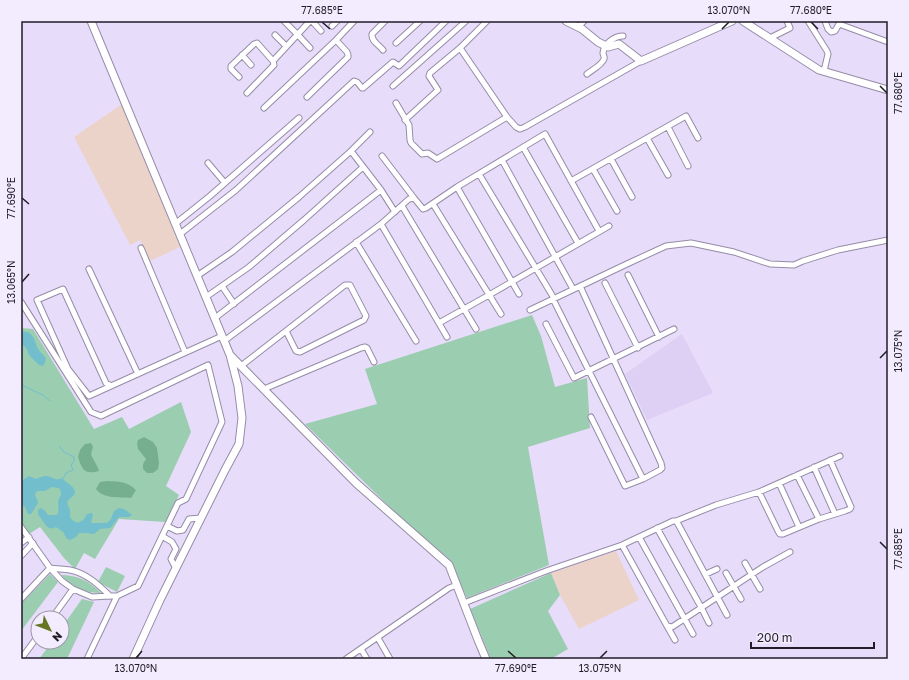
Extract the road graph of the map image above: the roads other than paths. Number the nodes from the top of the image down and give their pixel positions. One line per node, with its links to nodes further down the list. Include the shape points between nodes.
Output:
1 (91, 21): 75 (main road)
2 (284, 21): 22 (street)
3 (309, 21): 21 (street); 22 (street)
4 (337, 21): 19 (street)
5 (354, 21): 26 (street)
6 (385, 21): 33 (street, via 372,36)
7 (420, 21): 28 (street)
8 (446, 21): 79 (street, via 399,66 393,62 363,88 354,81 236,190)
9 (466, 21): 41 (street)
10 (488, 21): 32 (street)
11 (566, 21): 20 (main road)
12 (584, 21): 20 (street)
13 (732, 21): 36 (main road)
14 (743, 21): 25 (main road)
15 (787, 21): 25 (street, via 790,28)
16 (808, 21): 38 (street, via 827,50)
17 (825, 21): 18 (street, via 831,32 835,31)
18 (840, 22): 27 (street)
19 (332, 26)
20 (578, 27): 30 (main road)
21 (321, 31)
22 (297, 34): 29 (street); 31 (street)
23 (275, 35): 29 (street)
24 (624, 36): 30 (street, via 616,36)
25 (770, 38): 38 (main road)
26 (336, 40): 44 (street, via 347,52 348,57); 46 (street)
27 (888, 42)
28 (396, 43)
29 (286, 46): 35 (street)
30 (605, 46): 36 (main road, via 619,44); 39 (street, via 601,64)
31 (310, 48)
32 (460, 48): 47 (street); 49 (street, via 430,74 438,88 437,92)
33 (383, 50)
34 (242, 55): 35 (street, via 257,43); 37 (street); 40 (street, via 231,66)
35 (273, 60): 43 (street, via 272,68)
36 (641, 61): 47 (street, via 525,127 516,127)
37 (251, 65)
38 (824, 71): 42 (main road)
39 (587, 74)
40 (239, 77)
41 (393, 86)
42 (888, 90)
43 (247, 93)
44 (308, 97)
45 (396, 104): 49 (street)
46 (264, 108)
47 (507, 117): 49 (street, via 437,159 428,153 422,154 411,143 409,127)
48 (299, 118): 66 (street)
49 (405, 120)
50 (668, 127): 52 (street); 53 (street, via 686,116); 60 (street)
51 (370, 132): 55 (street)
52 (647, 138): 57 (street); 64 (street)
53 (698, 138)
54 (523, 147): 58 (street); 65 (street, via 545,134); 82 (street)
55 (351, 151): 61 (street); 88 (street, via 232,252)
56 (382, 156): 70 (street)
57 (611, 159): 62 (street); 69 (street)
58 (502, 160): 63 (street); 84 (street)
59 (208, 163): 66 (street)
60 (688, 166)
61 (363, 167): 68 (street); 91 (street, via 249,267)
62 (593, 169): 65 (street); 73 (street)
63 (479, 174): 67 (street); 85 (street)
64 (668, 175)
65 (571, 181): 78 (street)
66 (225, 183): 75 (street)
67 (457, 187): 71 (street); 89 (street)
68 (381, 190): 74 (street); 99 (street)
69 (632, 197)
70 (414, 198): 71 (street, via 423,209); 72 (street)
71 (433, 204): 95 (street)
72 (402, 206): 74 (street); 100 (street)
73 (617, 211)
74 (395, 212): 76 (street)
75 (176, 224): 79 (main road)
76 (382, 224): 81 (street); 104 (street)
77 (609, 226): 78 (street)
78 (599, 231): 82 (street)
79 (180, 234): 88 (main road)
80 (888, 240): 92 (street, via 838,250 794,266 770,264 734,252 691,243 666,246)
81 (356, 242): 111 (street); 112 (street)
82 (578, 243): 84 (street)
83 (141, 248): 114 (street)
84 (555, 257): 85 (street); 93 (street)
85 (536, 268): 89 (street); 97 (street)
86 (89, 269): 120 (street)
87 (628, 275): 110 (street)
88 (197, 276): 96 (main road)
89 (512, 282): 94 (street); 95 (street)
90 (605, 283): 113 (street)
91 (222, 286): 96 (street); 99 (street)
92 (580, 286): 93 (street); 116 (street)
93 (573, 289): 97 (street)
94 (519, 294)
95 (490, 295): 100 (street); 102 (street)
96 (206, 297): 103 (main road)
97 (552, 297): 101 (street); 119 (street)
98 (21, 302): 135 (street, via 91,412 101,416 208,365 222,422 186,499 178,503)
99 (234, 304): 103 (street)
100 (464, 309): 104 (street); 106 (street)
101 (530, 310)
102 (501, 314)
103 (215, 318): 111 (main road)
104 (439, 323): 109 (street)
105 (546, 324): 119 (street, via 574,378)
106 (476, 329)
107 (674, 329): 110 (street)
108 (286, 331): 108 (street, via 296,351 300,352 364,320 366,316 350,286 347,285); 118 (street)
109 (447, 337)
110 (659, 337): 113 (street)
111 (223, 338): 114 (street); 115 (main road)
112 (416, 341)
113 (638, 348): 116 (street)
114 (185, 352): 120 (street)
115 (230, 355): 118 (main road); 132 (main road, via 238,386 242,418 239,444)
116 (612, 359): 119 (street); 128 (street, via 661,463 660,470)
117 (374, 362): 122 (street, via 365,347)
118 (241, 366): 122 (main road)
119 (589, 370): 128 (street)
120 (138, 374): 121 (street)
121 (111, 386): 121 (street, via 89,396 68,369 37,300 64,288 106,383)
122 (264, 389): 154 (main road, via 356,483 449,565)
123 (590, 418): 128 (street, via 625,486)
124 (840, 456): 125 (street)
125 (830, 460): 126 (street); 131 (street, via 851,507)
126 (814, 468): 127 (street); 131 (street)
127 (797, 475): 129 (street); 133 (street)
128 (643, 479)
129 (779, 483): 130 (street); 137 (street)
130 (759, 492): 134 (street); 137 (street, via 780,534)
131 (835, 514): 133 (street)
132 (201, 518): 135 (street, via 189,519 183,530 177,531); 149 (main road)
133 (819, 519): 137 (street)
134 (676, 521): 138 (street); 151 (street)
135 (167, 526): 139 (street)
136 (21, 527): 140 (street)
137 (799, 527)
138 (657, 528): 141 (street); 164 (street)
139 (162, 536): 149 (street, via 172,542 176,549 171,559); 159 (street, via 138,586)
140 (29, 537): 142 (street); 143 (street)
141 (640, 537): 144 (street); 167 (street)
142 (21, 544)
143 (33, 544): 146 (street); 148 (street)
144 (622, 545): 163 (street); 169 (street)
145 (790, 552): 153 (street)
146 (21, 556)
147 (745, 563): 153 (street)
148 (50, 568): 156 (street); 158 (street, via 70,570 85,576 100,585); 161 (street)
149 (176, 569): 177 (main road)
150 (717, 569): 151 (street)
151 (706, 574): 160 (street)
152 (726, 574): 155 (street)
153 (752, 575): 155 (street); 157 (street)
154 (457, 585): 163 (main road); 171 (street)
155 (734, 586): 160 (street); 162 (street)
156 (73, 589): 158 (street, via 92,597); 165 (street)
157 (760, 589)
158 (110, 596): 159 (street)
159 (117, 596): 176 (street)
160 (718, 596): 164 (street); 166 (street)
161 (21, 599)
162 (741, 599)
163 (464, 603): 181 (main road)
164 (701, 607): 167 (street); 168 (street)
165 (58, 610)
166 (727, 615)
167 (684, 618): 169 (street, via 672,627); 170 (street)
168 (709, 623)
169 (667, 626): 172 (street)
170 (693, 634)
171 (378, 638): 174 (street); 180 (street)
172 (675, 640)
173 (30, 647): 175 (street)
174 (361, 649): 178 (street); 179 (street)
175 (21, 659)
176 (87, 659)
177 (133, 659)
178 (346, 659)
179 (367, 659)
180 (390, 659)
181 (486, 659)

